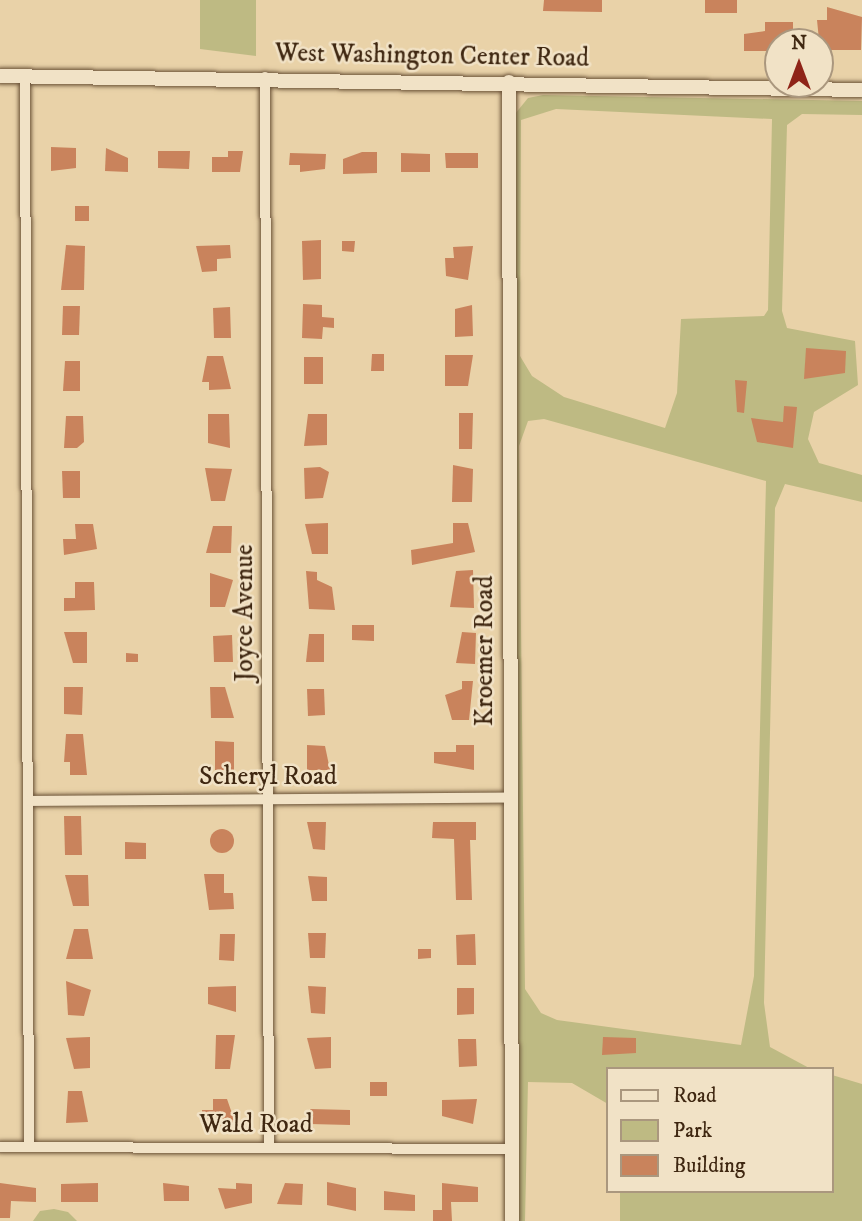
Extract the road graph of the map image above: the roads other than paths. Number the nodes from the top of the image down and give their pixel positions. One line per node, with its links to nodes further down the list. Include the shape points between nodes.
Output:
1 (0, 76): 2 (street, West Washington Center Road)
2 (25, 76): 3 (street, West Washington Center Road); 8 (street)
3 (265, 77): 4 (street, West Washington Center Road); 7 (street, Joyce Avenue)
4 (509, 82): 5 (street, West Washington Center Road); 6 (street, Kroemer Road)
5 (862, 90)
6 (509, 798): 7 (street, Scheryl Road); 12 (street, Kroemer Road)
7 (269, 800): 8 (street, Scheryl Road); 11 (street, Joyce Avenue)
8 (28, 801): 10 (street)
9 (0, 1147): 10 (street, Wald Road)
10 (29, 1147): 11 (street, Wald Road)
11 (269, 1148): 12 (street, Wald Road)
12 (512, 1149): 13 (street, Kroemer Road)
13 (512, 1221)

